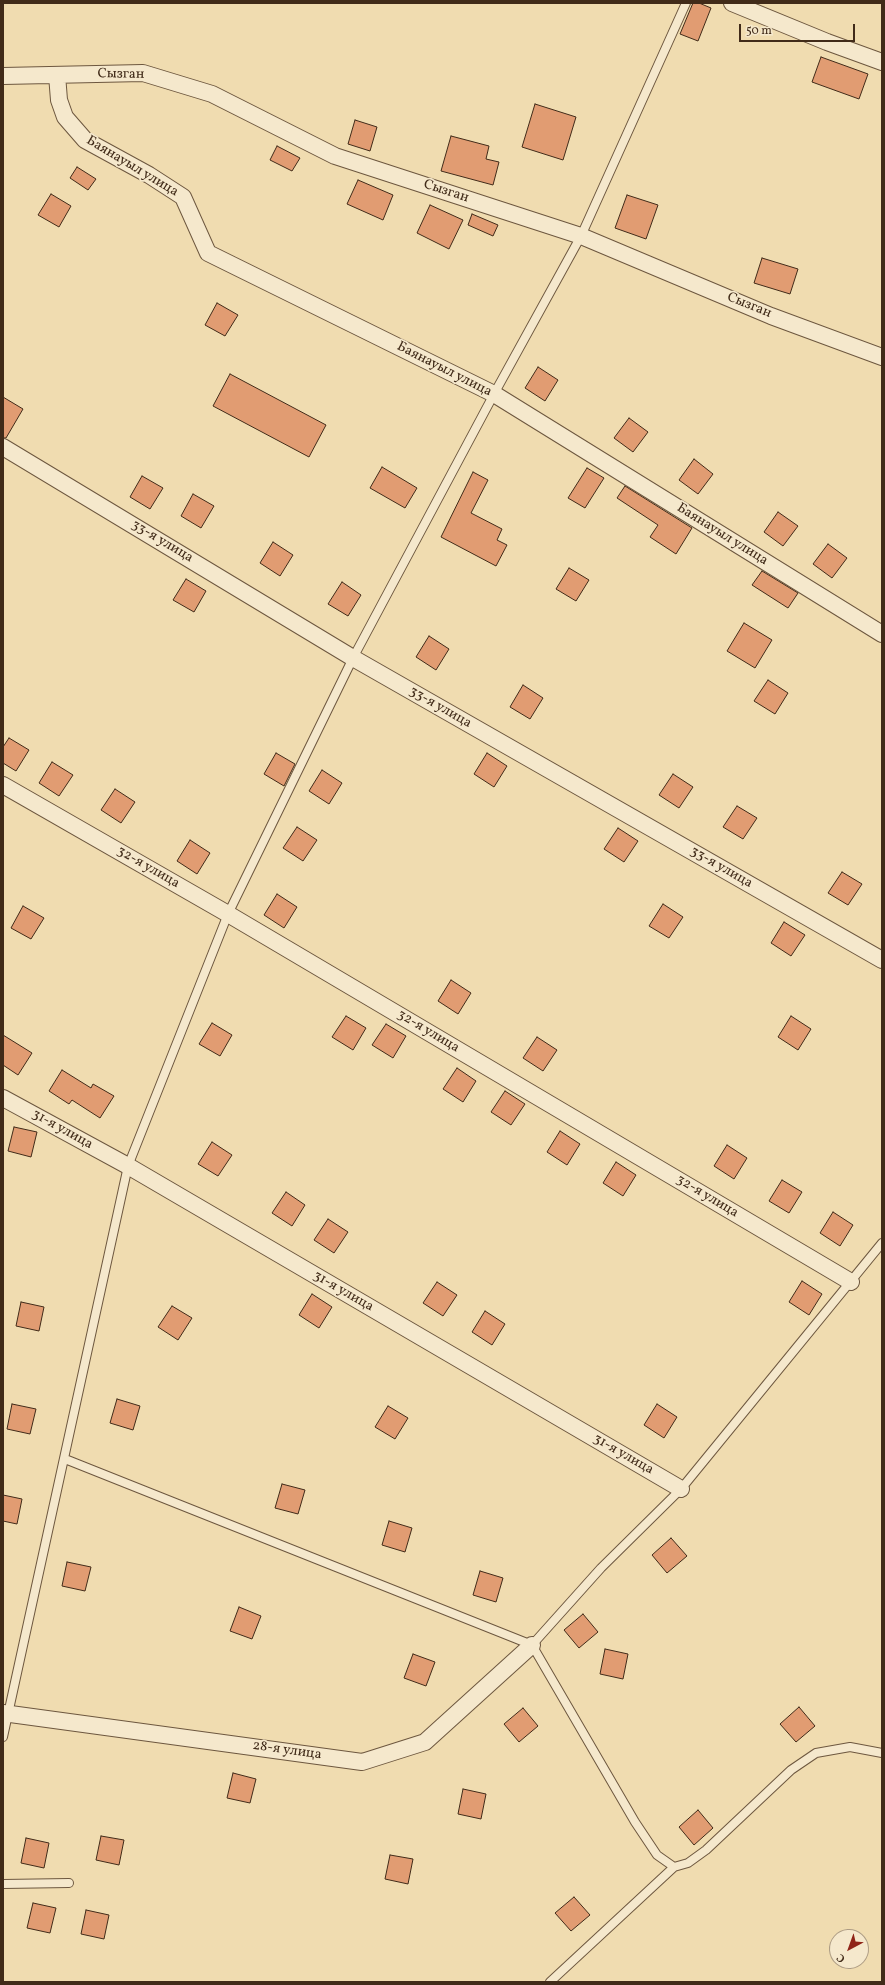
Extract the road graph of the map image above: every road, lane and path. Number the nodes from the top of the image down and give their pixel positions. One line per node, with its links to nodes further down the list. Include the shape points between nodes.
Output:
1 (686, 3): 6 (lane)
2 (732, 3): 3 (street)
3 (882, 62)
4 (57, 75): 5 (street, Сызган); 6 (street, Сызган, via 143,73 212,94 334,156); 8 (street, Баянауыл улица, via 59,100 65,117 85,140 149,175 183,198 208,253)
5 (3, 76)
6 (581, 236): 7 (street, Сызган, via 771,316); 8 (lane)
7 (882, 357)
8 (494, 394): 10 (street, Баянауыл улица); 11 (lane)
9 (3, 447): 11 (street, 33-я улица)
10 (882, 634)
11 (353, 658): 13 (lane); 14 (street, 33-я улица)
12 (3, 785): 13 (street, 32-я улица)
13 (228, 914): 16 (lane); 18 (street, 32-я улица)
14 (882, 960)
15 (3, 1098): 16 (street, 31-я улица)
16 (128, 1166): 19 (lane); 20 (street, 31-я улица)
17 (882, 1243): 18 (lane)
18 (851, 1282): 20 (lane)
19 (65, 1459): 21 (lane); 22 (lane)
20 (681, 1489): 21 (lane, via 601,1568)
21 (532, 1645): 22 (street, 28-я улица, via 425,1742 362,1762); 25 (lane, via 635,1822 657,1855)
22 (5, 1713): 23 (lane)
23 (3, 1737)
24 (882, 1753): 25 (lane, via 850,1747 816,1753 791,1770 706,1850 688,1863)
25 (674, 1867): 28 (lane)
26 (69, 1883): 27 (lane)
27 (3, 1884)
28 (550, 1982)

